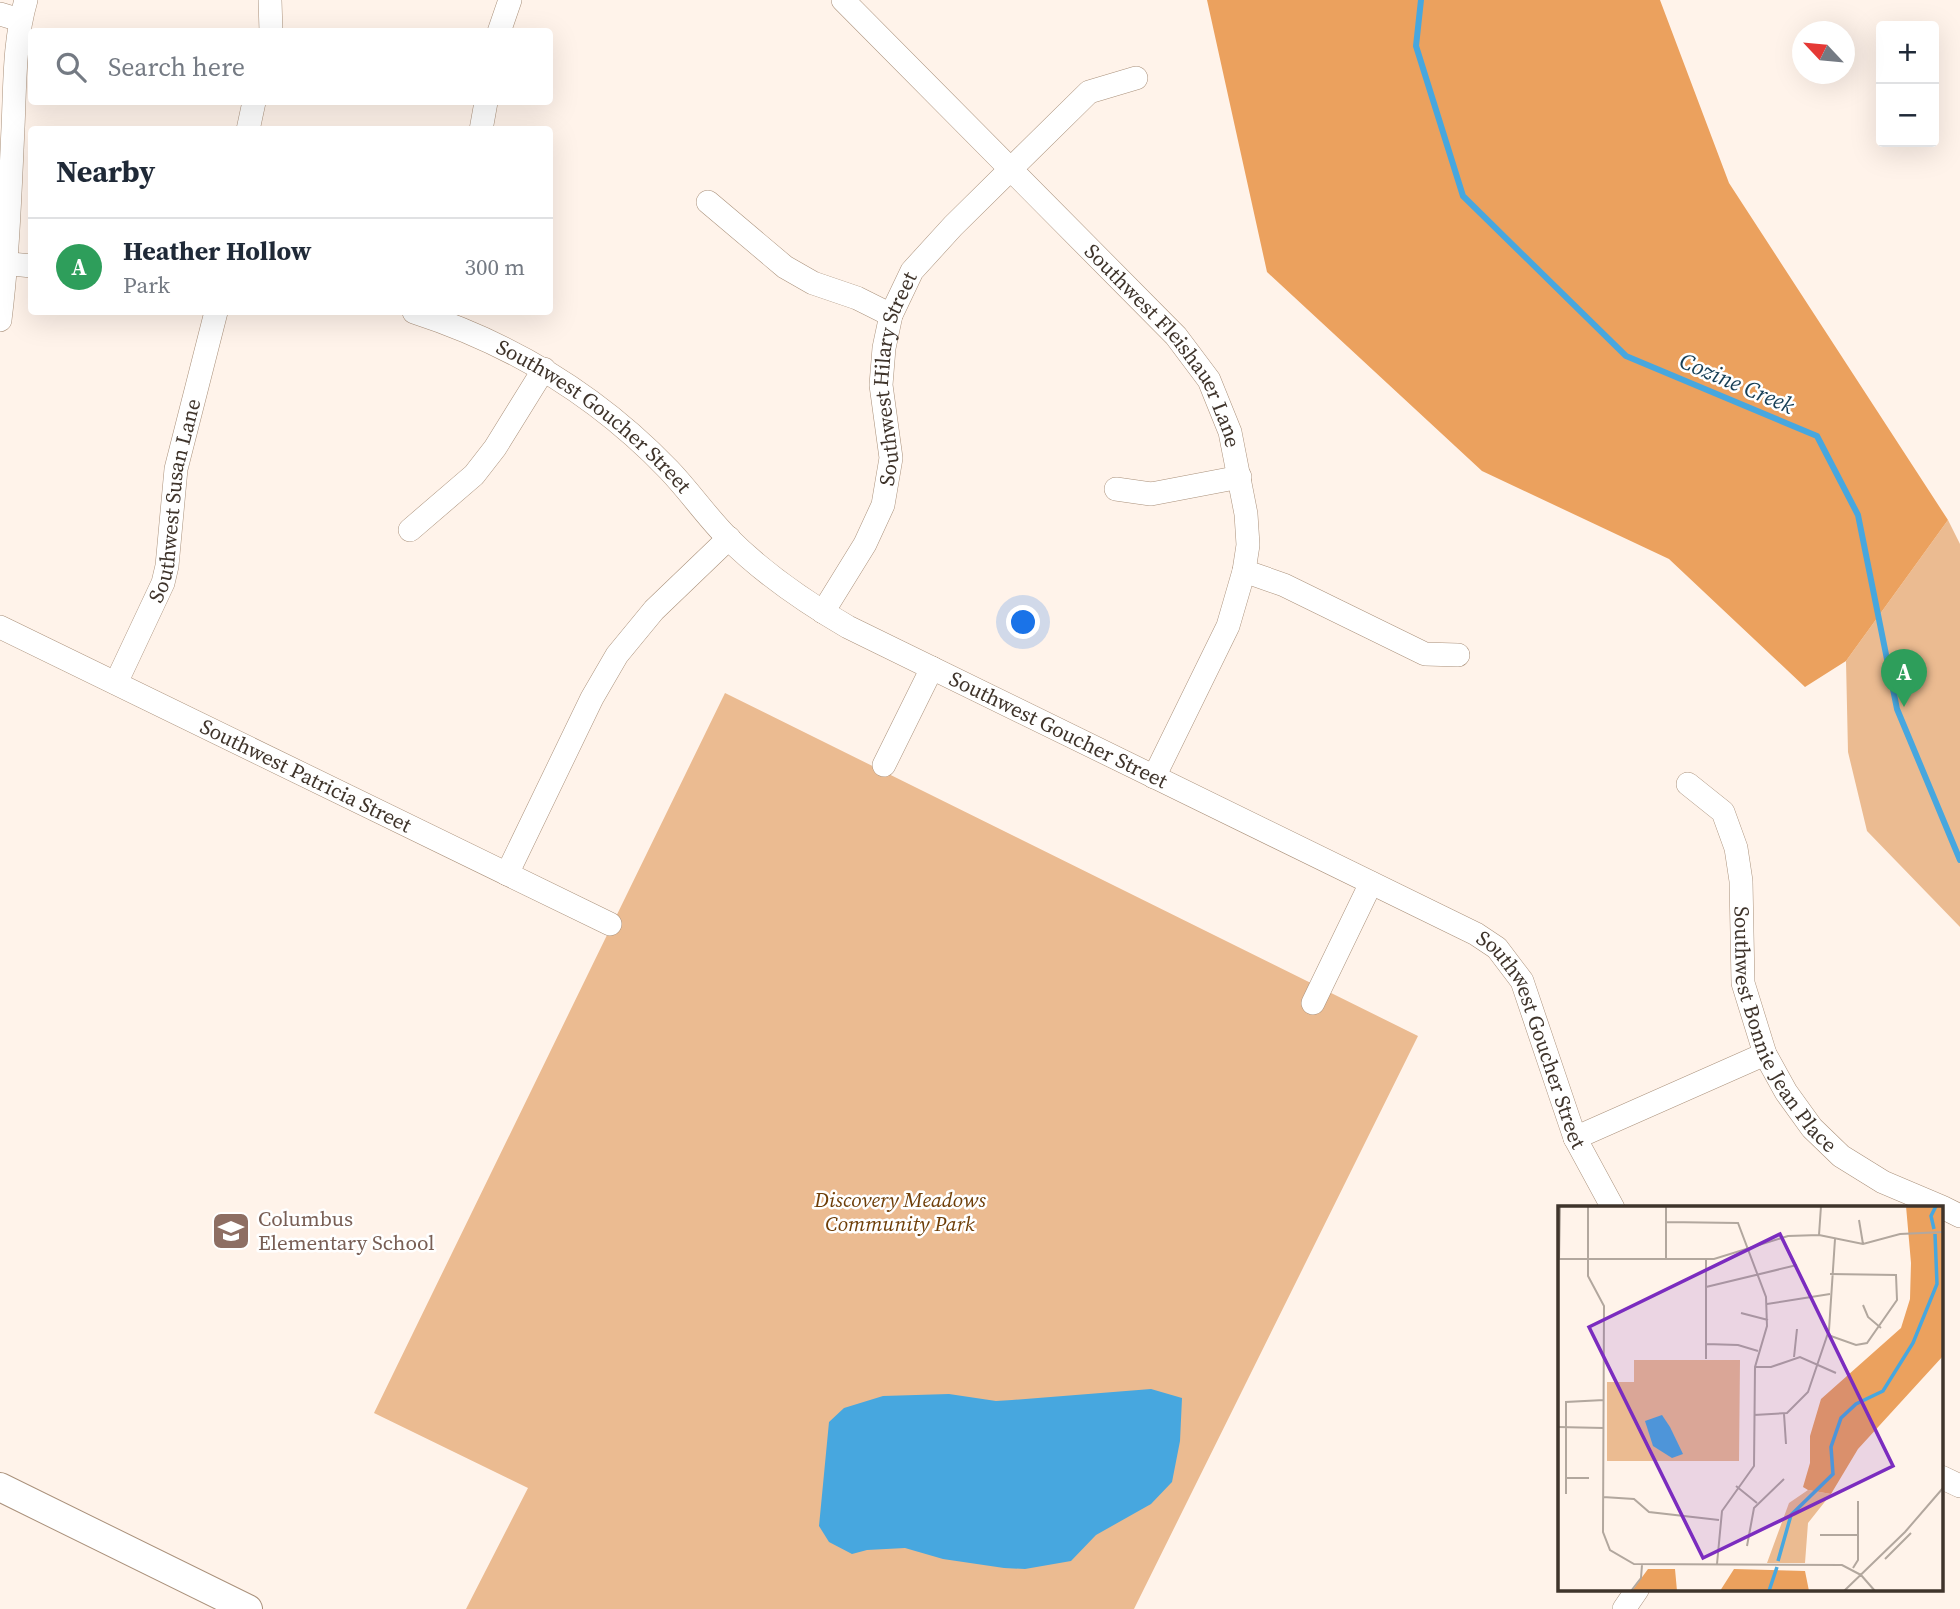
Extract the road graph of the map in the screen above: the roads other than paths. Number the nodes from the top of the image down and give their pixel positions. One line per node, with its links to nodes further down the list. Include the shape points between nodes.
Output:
1 (270, 0): 5 (street)
2 (510, 0): 6 (street)
3 (851, 2): 12 (street, Southwest Fleishauer Lane)
4 (15, 11): 14 (street, via 15,86)
5 (271, 28)
6 (500, 28)
7 (1136, 78): 12 (street, Southwest Hilary Street, via 1089,92)
8 (253, 105): 10 (street)
9 (485, 105): 11 (street)
10 (249, 126)
11 (482, 126)
12 (1010, 169): 18 (street, Southwest Hilary Street, via 912,271); 21 (street, Southwest Fleishauer Lane, via 1176,336 1209,380 1230,432)
13 (708, 202): 18 (street, via 785,267)
14 (3, 264): 15 (street); 19 (street)
15 (28, 266)
16 (215, 315): 30 (street, Southwest Susan Lane, via 176,469 163,583)
17 (431, 315): 20 (street, Southwest Goucher Street)
18 (891, 315): 26 (street, Southwest Hilary Street, via 881,385 891,458 883,505 866,544)
19 (0, 320)
20 (544, 369): 23 (street, via 474,475); 24 (street, Southwest Goucher Street, via 627,431)
21 (1240, 477): 22 (street, via 1151,494); 25 (street, Southwest Fleishauer Lane, via 1248,545)
22 (1116, 489)
23 (410, 530)
24 (729, 538): 26 (street, Southwest Goucher Street, via 779,582); 34 (street, via 654,610 617,655)
25 (1244, 571): 28 (street, via 1284,585 1425,654); 32 (street, Southwest Fleishauer Lane, via 1228,626)
26 (823, 612): 29 (street, Southwest Goucher Street)
27 (0, 627): 30 (street, Southwest Patricia Street)
28 (1458, 655)
29 (932, 668): 31 (street); 32 (street, Southwest Goucher Street)
30 (116, 683): 34 (street, Southwest Patricia Street)
31 (884, 765)
32 (1154, 777): 35 (street, Southwest Goucher Street)
33 (1688, 784): 38 (street, Southwest Bonnie Jean Place, via 1723,812 1736,848 1743,983)
34 (507, 874): 36 (street, Southwest Patricia Street)
35 (1371, 883): 37 (street); 39 (street, Southwest Goucher Street, via 1497,948 1522,981)
36 (610, 924)
37 (1313, 1003)
38 (1765, 1054): 39 (street); 41 (street, Southwest Bonnie Jean Place, via 1812,1128 1841,1156 1883,1182)
39 (1575, 1138): 40 (street, Southwest Goucher Street)
40 (1612, 1206)
41 (1940, 1206)
42 (1942, 1207): 43 (street, Southwest Bonnie Jean Place)
43 (1960, 1216)
44 (1942, 1477): 45 (street)
45 (1960, 1486)
46 (0, 1487): 48 (main road)
47 (1636, 1592): 49 (street)
48 (248, 1609)
49 (1624, 1609)

